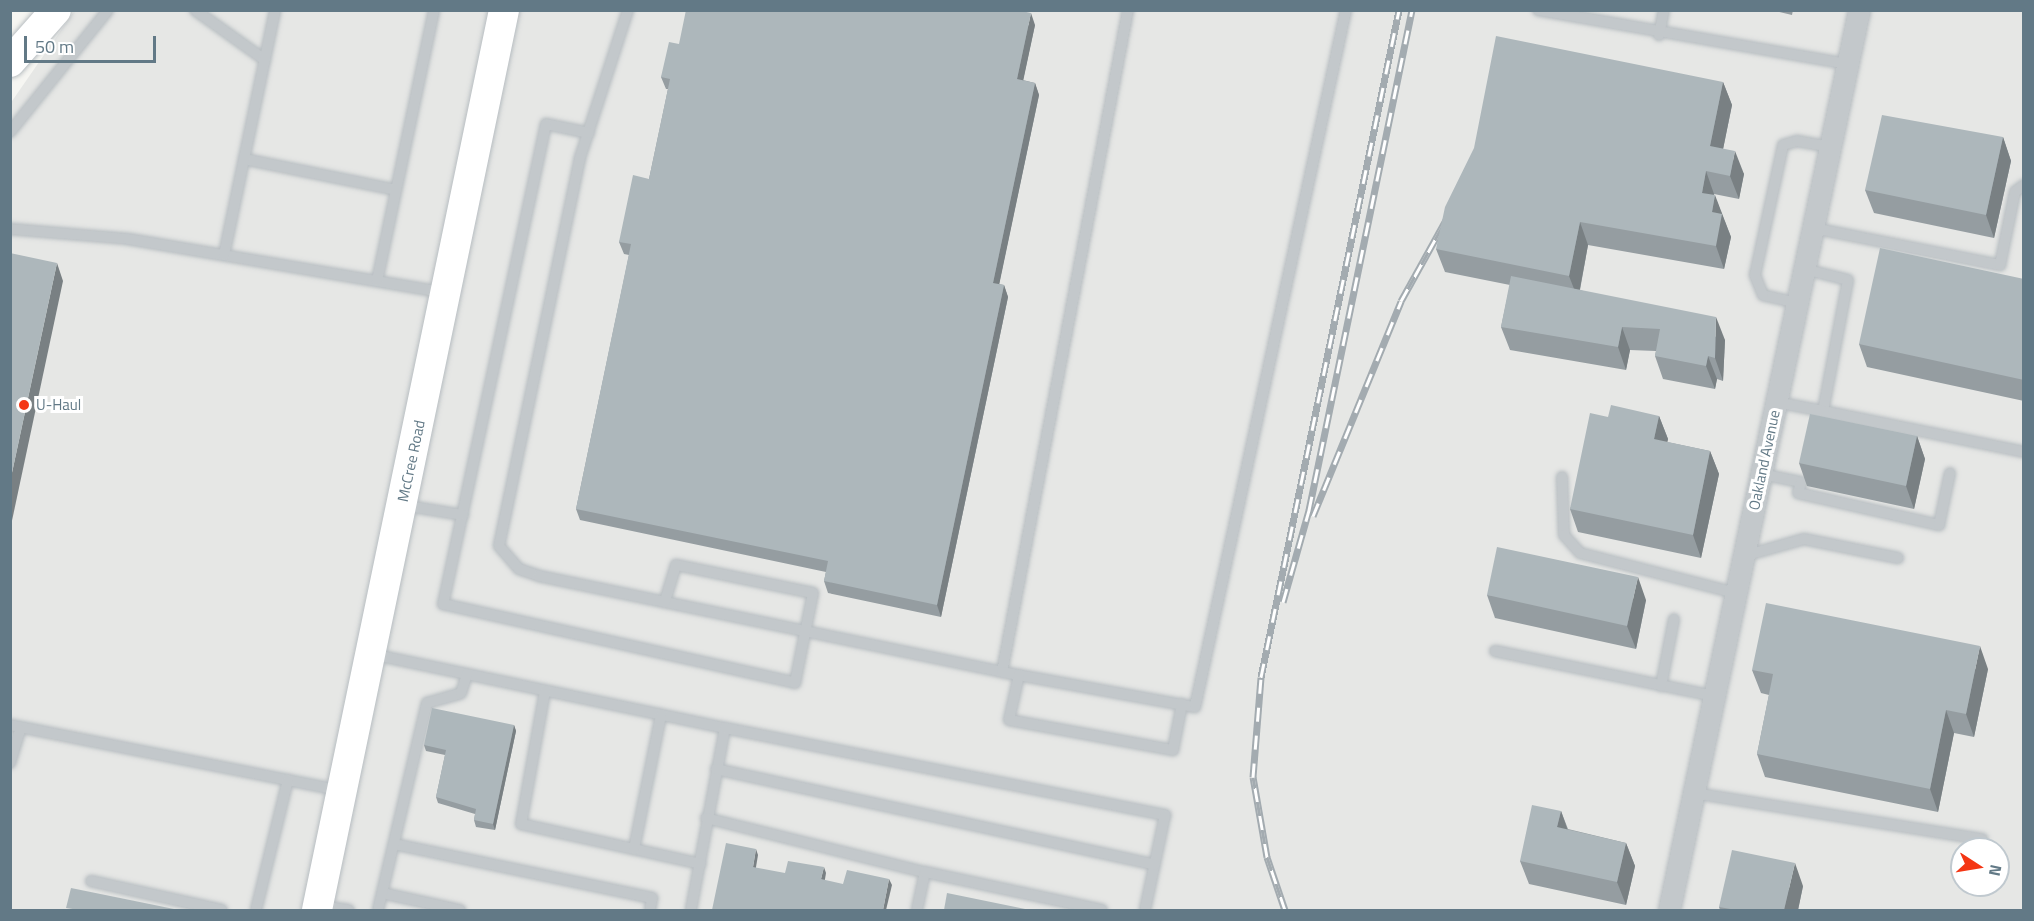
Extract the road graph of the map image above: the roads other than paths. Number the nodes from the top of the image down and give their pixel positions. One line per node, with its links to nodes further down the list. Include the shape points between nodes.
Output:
1 (57, 10): 15 (main road)
2 (108, 10): 17 (lane)
3 (195, 10): 14 (lane)
4 (275, 10): 14 (lane)
5 (434, 10): 22 (lane)
6 (504, 10): 28 (main road, McCree Road)
7 (628, 10): 18 (lane)
8 (1128, 10): 46 (lane)
9 (1346, 10): 52 (lane, via 1195,707)
10 (1538, 10): 13 (lane)
11 (1664, 10): 13 (lane)
12 (1859, 10): 16 (street, Oakland Avenue)
13 (1659, 35): 16 (lane, via 1687,35)
14 (265, 60): 20 (lane)
15 (10, 62)
16 (1848, 64): 19 (street, Oakland Avenue)
17 (10, 132)
18 (589, 132): 37 (lane, via 546,124); 41 (lane, via 499,546 519,569 539,576)
19 (1830, 147): 23 (street, Oakland Avenue); 29 (lane, via 1797,141 1783,146 1755,275 1762,295)
20 (244, 159): 22 (lane); 25 (lane)
21 (2024, 186): 23 (lane, via 2015,192 2000,265)
22 (396, 190): 27 (lane)
23 (1813, 228): 26 (street, Oakland Avenue)
24 (10, 229): 25 (lane, via 128,239)
25 (224, 255): 27 (lane)
26 (1804, 269): 29 (street, Oakland Avenue); 31 (lane, via 1848,280)
27 (377, 280): 28 (lane)
28 (446, 292): 36 (main road, McCree Road)
29 (1797, 303): 30 (street, Oakland Avenue)
30 (1776, 402): 31 (lane); 34 (street, Oakland Avenue)
31 (1824, 411): 32 (lane)
32 (2024, 452)
33 (1950, 473): 34 (lane, via 1940,525 1798,494 1801,482)
34 (1761, 474): 38 (street, Oakland Avenue)
35 (1562, 477): 40 (lane, via 1564,535 1580,553)
36 (401, 505): 37 (lane); 45 (main road, McCree Road)
37 (463, 515): 43 (lane, via 443,604 795,683)
38 (1744, 556): 39 (lane, via 1804,539); 40 (street, Oakland Avenue)
39 (1898, 558)
40 (1736, 593): 51 (street, Oakland Avenue)
41 (665, 602): 43 (lane); 43 (lane, via 676,565 813,593)
42 (1674, 619): 49 (lane)
43 (808, 631): 46 (lane)
44 (1495, 651): 49 (lane)
45 (370, 654): 47 (lane); 59 (main road, McCree Road)
46 (1002, 672): 48 (lane)
47 (467, 674): 50 (lane); 63 (lane, via 460,693 427,703)
48 (1019, 675): 52 (lane); 52 (lane, via 1009,720 1149,746 1173,750)
49 (1661, 686): 51 (lane)
50 (545, 692): 53 (lane); 64 (lane, via 521,824)
51 (1714, 696): 60 (street, Oakland Avenue)
52 (1182, 704)
53 (661, 715): 55 (lane); 64 (lane)
54 (15, 727): 56 (lane); 58 (lane)
55 (725, 728): 57 (lane); 66 (lane, via 1165,815)
56 (10, 763)
57 (716, 769): 61 (lane); 66 (lane)
58 (288, 780): 59 (lane); 72 (lane)
59 (342, 790): 70 (main road, McCree Road)
60 (1694, 793): 62 (lane); 81 (street, Oakland Avenue)
61 (706, 818): 65 (lane); 67 (lane)
62 (1969, 837)
63 (394, 844): 69 (lane); 76 (lane, via 652,898)
64 (634, 849): 65 (lane)
65 (700, 864): 77 (lane)
66 (1155, 865): 80 (lane)
67 (925, 872): 78 (lane); 79 (lane)
68 (91, 881): 71 (lane)
69 (382, 893): 74 (lane); 75 (lane)
70 (317, 908): 73 (lane)
71 (222, 910)
72 (256, 910)
73 (349, 910)
74 (378, 910)
75 (460, 910)
76 (650, 910)
77 (692, 910)
78 (917, 910)
79 (1102, 910)
80 (1145, 910)
81 (1669, 910)

